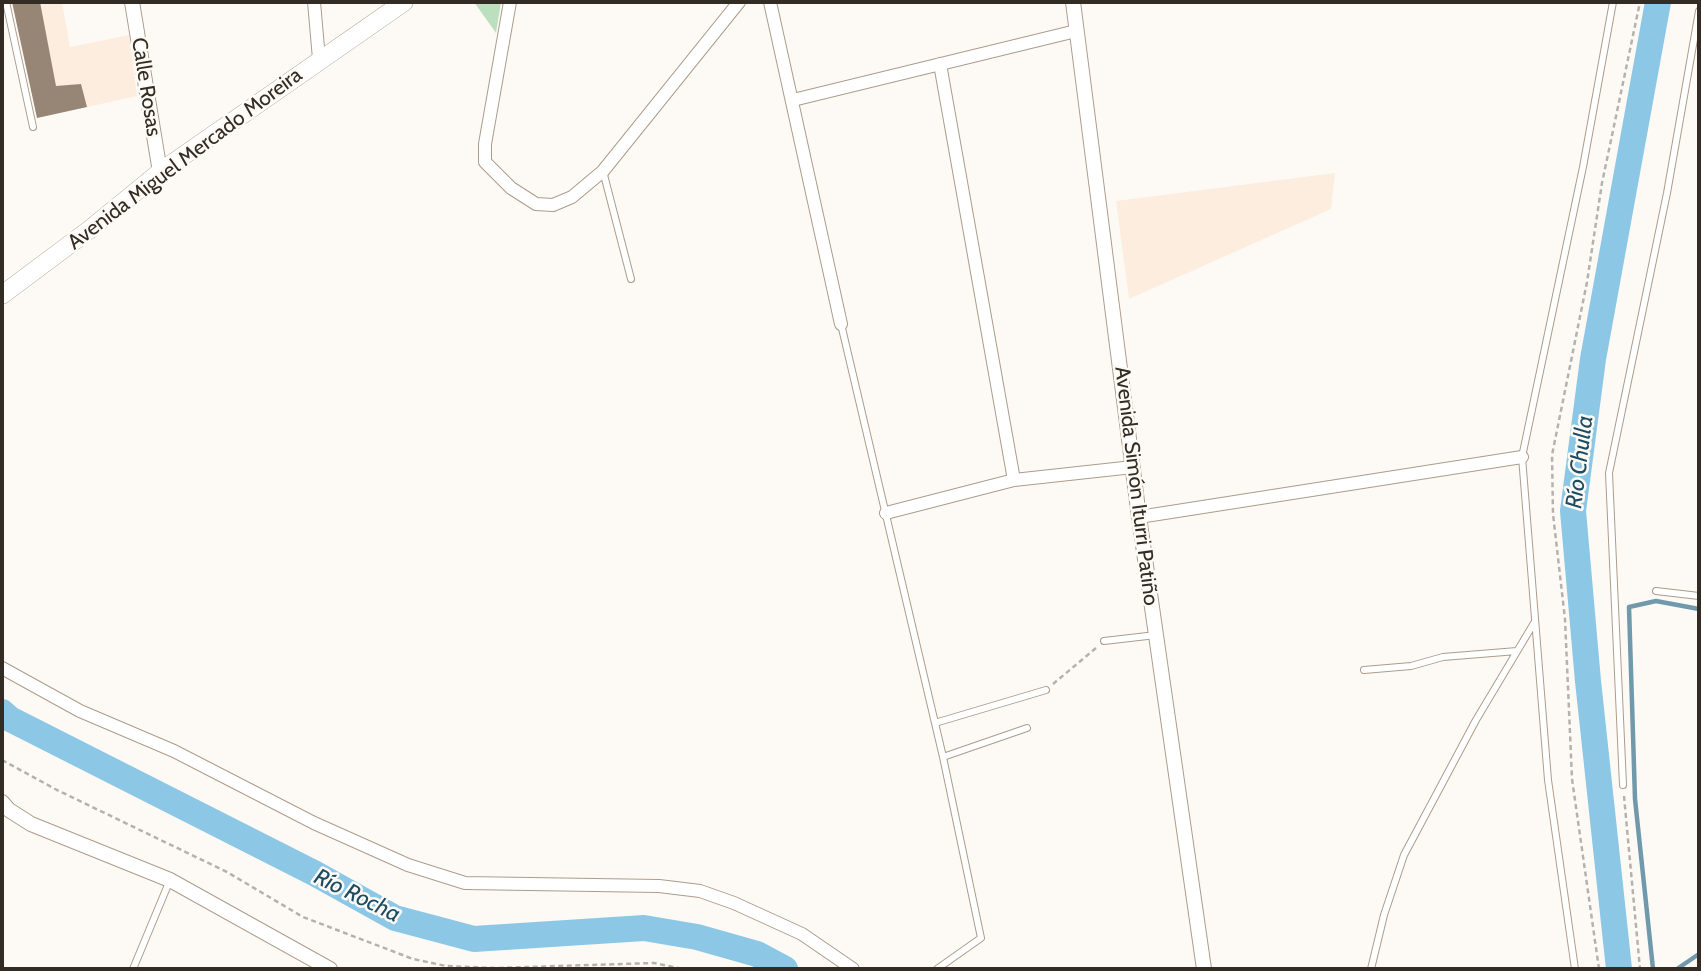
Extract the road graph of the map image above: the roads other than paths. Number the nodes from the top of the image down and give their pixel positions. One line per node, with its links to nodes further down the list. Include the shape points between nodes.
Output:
1 (6, 2): 15 (lane)
2 (132, 2): 17 (street, Calle Rosas)
3 (314, 2): 12 (street)
4 (404, 2): 12 (main road, Avenida Miguel Mercado Moreira)
5 (510, 2): 16 (street, via 485,162 536,205 553,205 572,197)
6 (739, 2): 16 (street)
7 (770, 2): 14 (street)
8 (1073, 2): 11 (street, Avenida Simón Iturri Patiño)
9 (1614, 2): 21 (lane)
10 (1699, 11): 38 (lane, via 1609,473)
11 (1076, 31): 13 (street); 22 (street, Avenida Simón Iturri Patiño)
12 (319, 59): 17 (main road, Avenida Miguel Mercado Moreira)
13 (940, 64): 14 (street); 23 (street)
14 (793, 100): 20 (street)
15 (33, 127)
16 (603, 171): 18 (lane)
17 (160, 172): 19 (main road, Avenida Miguel Mercado Moreira)
18 (631, 279)
19 (2, 295)
20 (841, 324): 24 (lane)
21 (1522, 457): 25 (street); 28 (lane)
22 (1133, 467): 23 (street); 25 (street, Avenida Simón Iturri Patiño)
23 (1014, 480): 24 (street)
24 (886, 513): 35 (lane)
25 (1139, 517): 29 (street, Avenida Simón Iturri Patiño)
26 (1656, 592): 27 (lane)
27 (1699, 596)
28 (1535, 621): 31 (lane); 47 (lane, via 1548,780)
29 (1156, 635): 30 (lane); 45 (street, Avenida Simón Iturri Patiño)
30 (1104, 641)
31 (1517, 651): 33 (lane); 46 (lane, via 1404,855)
32 (2, 668): 43 (street, via 80,711 174,751 408,865 465,883 659,886 700,891 802,934)
33 (1364, 670)
34 (1046, 690): 35 (lane)
35 (935, 723): 37 (lane)
36 (1027, 728): 37 (lane)
37 (943, 757): 44 (lane, via 981,938)
38 (1623, 786)
39 (2, 802): 40 (street, via 31,824)
40 (170, 880): 41 (lane); 42 (street)
41 (133, 969)
42 (330, 969)
43 (853, 969)
44 (937, 969)
45 (1204, 969)
46 (1371, 969)
47 (1575, 969)

